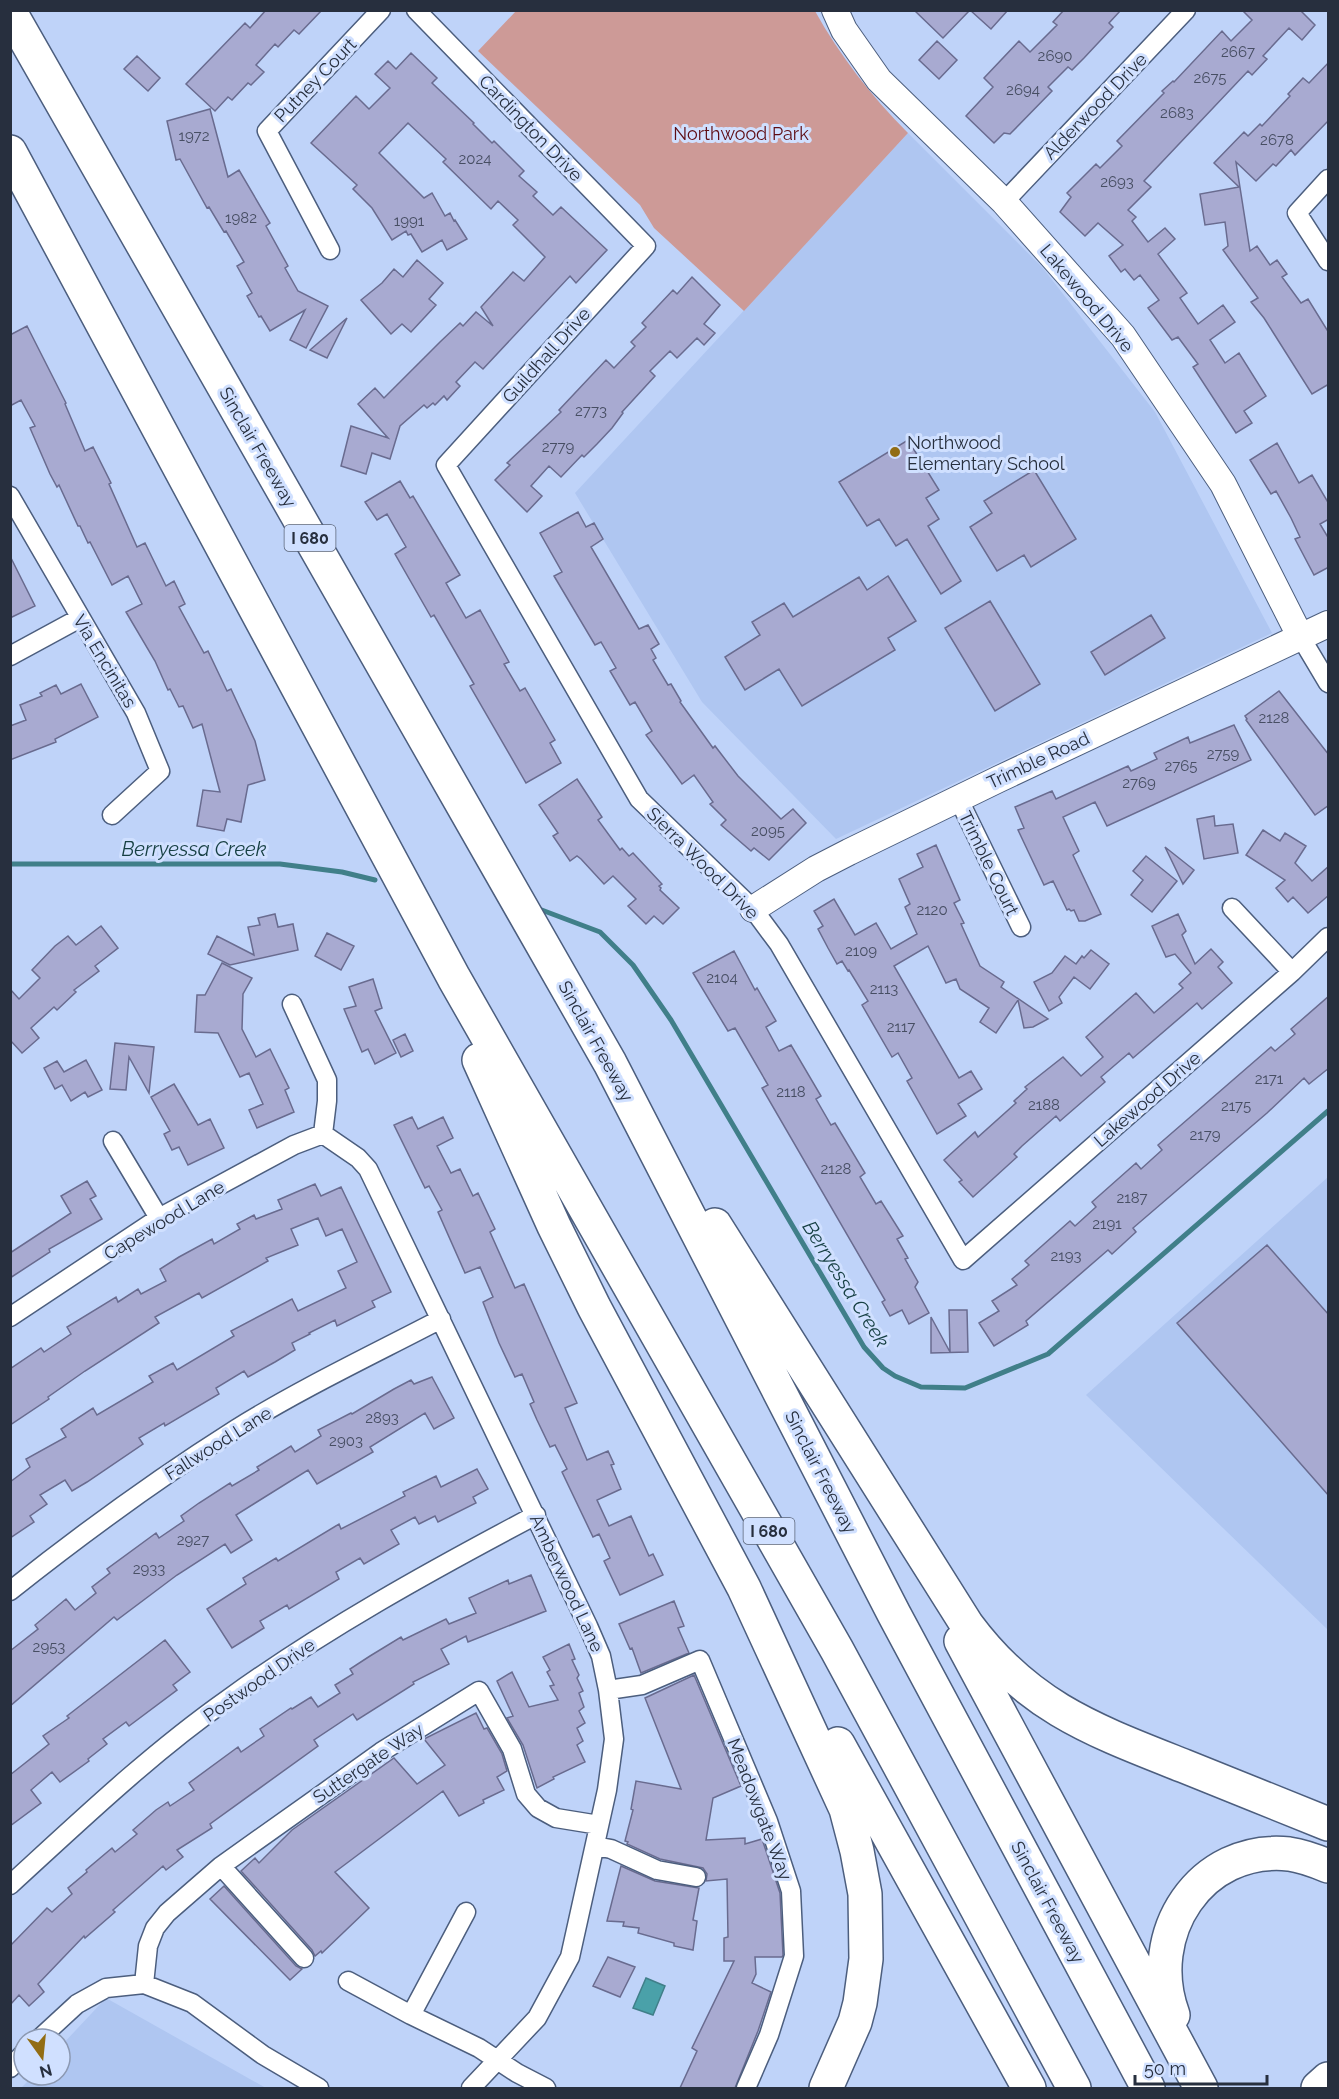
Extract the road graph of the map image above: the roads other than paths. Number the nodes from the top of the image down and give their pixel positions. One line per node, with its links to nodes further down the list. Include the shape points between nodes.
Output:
1 (381, 10): 10 (street, Putney Court, via 267,131)
2 (416, 10): 9 (street, Cardington Drive)
3 (835, 10): 8 (street, Lakewood Drive, via 844,30 879,80)
4 (1186, 10): 8 (street, Alderwood Drive)
5 (10, 12): 28 (highway, Sinclair Freeway / I 680)
6 (10, 152): 26 (highway, I 680)
7 (1329, 179): 11 (street, via 1297,213)
8 (1004, 202): 16 (street, Lakewood Drive, via 1123,336 1223,484)
9 (646, 246): 12 (street, Guildhall Drive)
10 (330, 250)
11 (1329, 261)
12 (446, 465): 22 (street, Sierra Wood Drive, via 639,799)
13 (10, 496): 14 (street, Via Encinitas)
14 (80, 618): 17 (street); 20 (street, Via Encinitas, via 136,713 160,771)
15 (1329, 624): 16 (street, Trimble Road)
16 (1300, 636): 18 (street, Lakewood Drive); 19 (street, Trimble Road)
17 (10, 656)
18 (1329, 683)
19 (958, 798): 22 (street, Trimble Road, via 816,869); 23 (street, Trimble Court)
20 (112, 815)
21 (1232, 908): 25 (street)
22 (753, 909): 32 (street, Sierra Wood Drive, via 779,944)
23 (1021, 927)
24 (1329, 937): 25 (street, Lakewood Drive)
25 (1292, 972): 32 (street, Lakewood Drive)
26 (454, 978): 37 (highway, via 477,1056 554,1226); 62 (highway, I 680, via 837,1650)
27 (292, 1004): 29 (street, via 327,1080)
28 (610, 1063): 35 (highway, via 695,1191); 63 (highway, Sinclair Freeway / I 680, via 894,1614)
29 (323, 1134): 31 (street, Capewood Lane, via 294,1145); 34 (street, Amberwood Lane, via 368,1169)
30 (113, 1141): 31 (street)
31 (159, 1218): 33 (street, Capewood Lane)
32 (963, 1260)
33 (10, 1317)
34 (441, 1319): 36 (street, Amberwood Lane); 38 (street, Fallwood Lane, via 238,1428 156,1481)
35 (879, 1486): 40 (highway, via 981,1644 1037,1697 1121,1741); 55 (highway)
36 (536, 1515): 39 (street, Amberwood Lane, via 601,1656); 46 (street, Postwood Drive, via 328,1631 227,1700 122,1783)
37 (744, 1588): 60 (highway, via 837,1787 862,1873 867,1916 864,1982 855,2022); 61 (highway, via 788,1655)
38 (10, 1591)
39 (608, 1690): 41 (street, Amberwood Lane, via 614,1739); 59 (street, Meadowgate Way, via 642,1685 700,1660 768,1821 791,1891 794,1956 769,2035)
40 (1329, 1824)
41 (599, 1825): 42 (street, Amberwood Lane); 43 (street, Suttergate Way, via 556,1818 537,1808 526,1794 512,1749 479,1691 381,1752)
42 (595, 1846): 45 (street, via 657,1870); 53 (street, Amberwood Lane, via 570,1957 537,2018)
43 (221, 1866): 48 (street); 50 (street, Suttergate Way, via 155,1928 148,1946)
44 (1329, 1866): 55 (highway, via 1290,1854 1244,1858 1207,1879 1179,1912 1165,1950 1166,1990)
45 (696, 1877)
46 (10, 1885)
47 (466, 1912): 51 (street)
48 (304, 1958)
49 (348, 1981): 51 (street)
50 (144, 1984): 52 (street, via 106,1988 77,2004); 56 (street, via 192,2003 263,2055)
51 (411, 2015): 53 (street)
52 (52, 2027)
53 (498, 2060): 57 (street, Amberwood Lane); 58 (street)
54 (1329, 2079): 64 (highway)
55 (1199, 2086)
56 (319, 2088)
57 (471, 2088)
58 (546, 2088)
59 (746, 2088)
60 (826, 2088)
61 (1029, 2088)
62 (1074, 2088)
63 (1148, 2088)
64 (1318, 2088)

